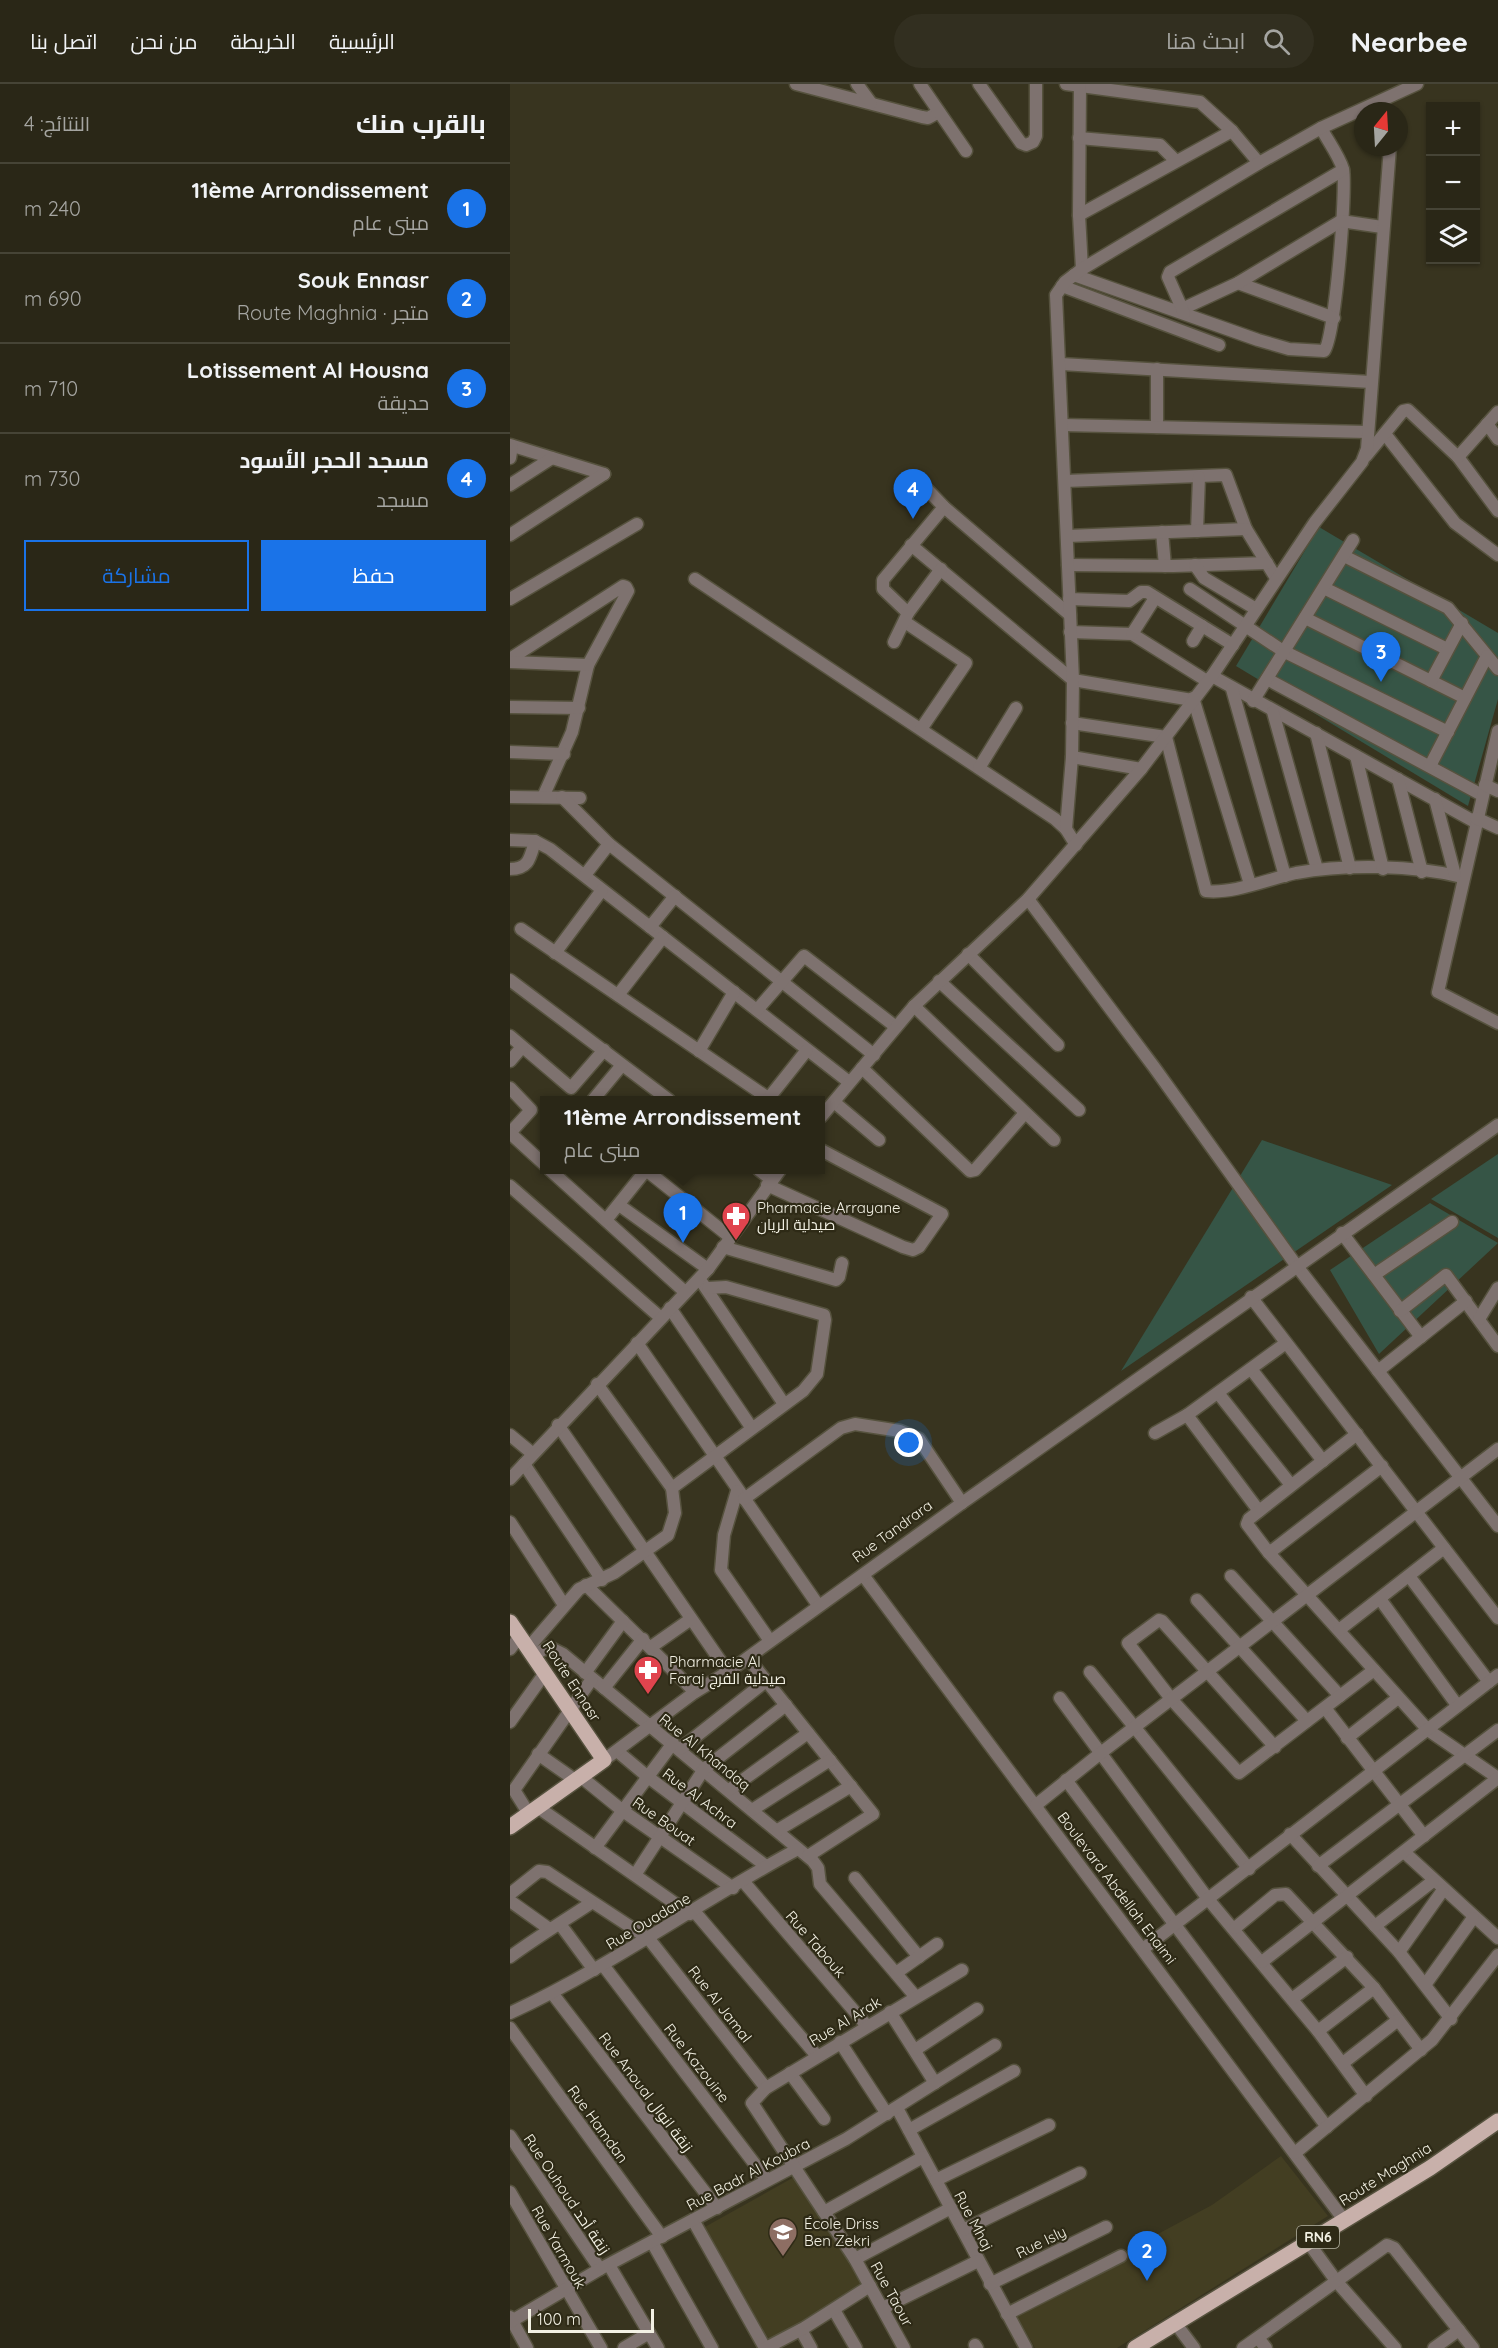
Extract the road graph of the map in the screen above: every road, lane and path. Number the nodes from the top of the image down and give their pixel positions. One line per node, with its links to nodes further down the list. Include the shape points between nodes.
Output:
1 (796, 84): 10 (street)
2 (857, 84): 10 (street)
3 (920, 84): 11 (street)
4 (979, 84): 5 (street, via 1026,146 1036,136)
5 (1036, 84)
6 (1066, 84): 8 (street)
7 (1418, 84): 9 (street)
8 (1080, 86): 13 (street, via 1196,101 1206,105); 14 (street)
9 (1398, 89): 12 (street)
10 (871, 103): 11 (street, via 928,118)
11 (939, 112): 15 (street)
12 (1321, 128): 18 (street); 19 (street)
13 (1232, 131): 17 (street); 18 (street)
14 (1079, 138): 17 (street, via 1160,145); 20 (street)
15 (966, 151)
16 (1389, 156): 22 (street)
17 (1176, 161): 20 (street)
18 (1259, 163): 23 (street)
19 (1343, 170): 21 (street); 26 (street, via 1170,272 1167,277)
20 (1079, 215): 23 (street)
21 (1341, 221): 22 (street); 24 (street); 27 (street)
22 (1382, 227): 31 (street)
23 (1078, 272): 25 (street); 26 (street)
24 (1238, 283): 26 (street); 27 (street)
25 (1062, 286): 28 (street); 29 (street, via 1056,295)
26 (1183, 311): 27 (street, via 1277,346 1321,352 1329,345)
27 (1334, 318)
28 (1219, 345)
29 (1061, 364): 30 (street); 34 (street)
30 (1156, 369): 31 (street); 35 (street)
31 (1371, 382): 36 (street)
32 (1498, 412): 33 (street)
33 (1487, 424): 38 (street); 40 (street)
34 (1063, 425): 35 (street); 44 (street)
35 (1157, 427): 36 (street)
36 (1368, 432): 42 (street)
37 (1385, 434): 40 (street, via 1405,410); 42 (street); 57 (street, via 1462,530)
38 (1498, 439)
39 (511, 450): 41 (street)
40 (1458, 457): 48 (street)
41 (552, 458): 46 (street); 53 (street, via 604,474)
42 (1365, 458): 64 (street)
43 (1199, 477): 44 (street); 50 (street, via 1226,475); 51 (street)
44 (1065, 481): 54 (street)
45 (921, 483): 47 (street)
46 (510, 485)
47 (944, 507): 56 (street); 72 (street)
48 (1498, 511)
49 (637, 524): 69 (street)
50 (1246, 529): 51 (street); 59 (street)
51 (1197, 531): 52 (street)
52 (1162, 532): 54 (street); 62 (street)
53 (510, 535)
54 (1067, 536): 60 (street)
55 (1353, 540): 58 (street)
56 (911, 545): 63 (street); 73 (street, via 882,584)
57 (1497, 552)
58 (1344, 556): 66 (street); 75 (street, via 1439,603)
59 (1267, 563): 61 (street); 64 (street)
60 (1068, 565): 62 (street); 70 (street)
61 (1195, 565): 62 (street); 71 (street, via 1204,578)
62 (1165, 566)
63 (941, 569): 73 (street); 91 (street)
64 (1276, 578): 71 (street)
65 (694, 579): 102 (street)
66 (1324, 588): 74 (street); 83 (street)
67 (1190, 589): 77 (street)
68 (1155, 598): 70 (street, via 1142,592 1129,601); 76 (street); 79 (street)
69 (510, 599)
70 (1069, 599): 72 (street)
71 (1256, 609): 77 (street)
72 (1070, 615): 78 (street)
73 (907, 617): 81 (street); 102 (street, via 966,663)
74 (1305, 618): 84 (street); 92 (street)
75 (1462, 623): 83 (street); 85 (street)
76 (1202, 626): 80 (street); 82 (street)
77 (1246, 626): 82 (street); 84 (street)
78 (1070, 632): 79 (street); 91 (street)
79 (1132, 634): 89 (street)
80 (1193, 641)
81 (894, 642)
82 (1233, 645): 89 (street)
83 (1447, 649): 92 (street)
84 (1283, 651): 90 (street); 103 (street)
85 (1487, 656): 88 (street); 94 (street)
86 (510, 661): 87 (street); 87 (street, via 626,587 628,591)
87 (588, 665): 98 (street)
88 (1498, 669)
89 (1209, 678): 93 (street); 95 (street)
90 (1267, 679): 96 (street); 111 (street)
91 (1072, 680): 95 (street); 101 (street)
92 (1431, 681): 94 (street)
93 (1232, 688): 96 (street); 135 (street)
94 (1465, 698): 103 (street)
95 (1192, 699): 105 (street); 137 (street)
96 (1253, 701): 100 (street)
97 (510, 707): 98 (street)
98 (579, 708): 108 (street)
99 (1016, 708): 112 (street)
100 (1273, 712): 104 (street); 131 (street)
101 (1072, 723): 105 (street); 110 (street)
102 (921, 729): 112 (street)
103 (1448, 732): 111 (street)
104 (1316, 734): 109 (street); 129 (street)
105 (1166, 737): 113 (street); 137 (street, via 1202,886 1213,892)
106 (1497, 737): 115 (street)
107 (510, 752): 108 (street)
108 (564, 754): 118 (street)
109 (1356, 756): 114 (street); 132 (street)
110 (1072, 757): 113 (street); 124 (street)
111 (1430, 766): 115 (street)
112 (979, 768): 124 (street)
113 (1141, 769): 128 (street)
114 (1398, 779): 121 (street); 133 (street)
115 (1484, 790): 116 (street); 122 (street)
116 (1498, 791)
117 (510, 797): 118 (street)
118 (543, 797): 119 (street)
119 (562, 797): 120 (street); 127 (street)
120 (580, 798)
121 (1435, 799): 122 (street); 136 (street)
122 (1476, 820): 123 (street); 136 (street)
123 (1498, 828)
124 (1066, 829): 128 (street)
125 (510, 840): 126 (street)
126 (535, 841): 130 (street, via 528,864); 134 (street)
127 (609, 844): 134 (street); 139 (street)
128 (1076, 845): 140 (street)
129 (1350, 868): 131 (street); 132 (street)
130 (510, 869)
131 (1317, 869): 135 (street)
132 (1383, 869): 133 (street)
133 (1422, 872): 136 (street)
134 (585, 875): 138 (street)
135 (1285, 876): 137 (street)
136 (1458, 876): 153 (street, via 1437,992)
137 (1251, 884)
138 (602, 890): 141 (street); 144 (street)
139 (675, 896): 141 (street); 146 (street)
140 (1028, 899): 145 (street); 192 (street)
141 (650, 927): 143 (street)
142 (522, 928): 144 (street)
143 (663, 937): 149 (street); 150 (street)
144 (555, 953): 150 (street)
145 (968, 954): 148 (street); 156 (street)
146 (782, 979): 152 (street); 154 (street, via 802,958 808,957); 161 (street)
147 (510, 980): 158 (street)
148 (939, 981): 151 (street); 172 (street)
149 (734, 992): 152 (street); 160 (street)
150 (618, 995): 160 (street)
151 (914, 1006): 154 (street); 174 (street)
152 (757, 1010): 159 (street)
153 (1498, 1023)
154 (897, 1027): 161 (street)
155 (510, 1036): 157 (street)
156 (1058, 1045)
157 (522, 1047): 158 (street, via 571,1089); 162 (street)
158 (604, 1050): 163 (street)
159 (807, 1050): 165 (street); 170 (street)
160 (699, 1051): 169 (street)
161 (874, 1055): 164 (street)
162 (510, 1061)
163 (622, 1065): 167 (street); 168 (street)
164 (862, 1068): 165 (street); 174 (street, via 970,1171)
165 (849, 1082): 171 (street)
166 (510, 1088): 176 (street, via 531,1110)
167 (597, 1096)
168 (662, 1096)
169 (764, 1096)
170 (773, 1096)
171 (834, 1102): 173 (street); 177 (street)
172 (1079, 1110)
173 (825, 1112)
174 (1025, 1113): 178 (street)
175 (1498, 1125): 189 (street, Rue Tandrara)
176 (510, 1133): 180 (street)
177 (879, 1140)
178 (1054, 1140)
179 (825, 1152): 184 (street, via 942,1214 919,1247 903,1247)
180 (540, 1159)
181 (557, 1174): 187 (street)
182 (643, 1174): 186 (street)
183 (650, 1174): 190 (street)
184 (773, 1178): 190 (street)
185 (510, 1186): 203 (street)
186 (619, 1205): 187 (street); 193 (street)
187 (606, 1220): 198 (street)
188 (1452, 1222): 194 (street)
189 (1342, 1233): 192 (street, Rue Tandrara); 194 (street)
190 (726, 1242): 191 (street, via 836,1280); 193 (street)
191 (842, 1263)
192 (1296, 1265): 199 (street, Rue Tandrara); 210 (street)
193 (708, 1269): 195 (street)
194 (1374, 1275): 202 (street)
195 (698, 1279): 196 (street); 198 (street)
196 (708, 1288): 213 (street); 213 (street, via 726,1287 824,1315 817,1374 803,1391)
197 (1498, 1288): 204 (street)
198 (685, 1292): 201 (street)
199 (1251, 1297): 207 (street); 231 (street, Rue Tandrara)
200 (1466, 1301): 202 (street, via 1446,1275); 204 (street); 205 (street)
201 (670, 1308): 203 (street); 216 (street)
202 (1400, 1311): 205 (street)
203 (661, 1318): 206 (street)
204 (1479, 1319): 208 (street)
205 (1421, 1337): 210 (street)
206 (637, 1343): 211 (street); 222 (street)
207 (1287, 1343): 209 (street); 218 (street)
208 (1498, 1346)
209 (1251, 1369): 212 (street); 223 (street)
210 (1378, 1371): 227 (street)
211 (597, 1384): 215 (street); 229 (street)
212 (1218, 1393): 214 (street); 228 (street)
213 (784, 1404): 216 (street)
214 (1187, 1415): 217 (street); 233 (street)
215 (558, 1425): 221 (street); 237 (street)
216 (751, 1427): 222 (street)
217 (1155, 1433)
218 (1357, 1434): 223 (street); 225 (street)
219 (510, 1435): 221 (street)
220 (1498, 1449): 227 (street)
221 (533, 1454): 224 (street)
222 (713, 1456): 229 (street); 230 (street)
223 (1323, 1461): 228 (street)
224 (524, 1464): 226 (street); 242 (street)
225 (1382, 1466): 232 (street); 238 (street)
226 (510, 1479)
227 (1462, 1479): 232 (street); 235 (street)
228 (1291, 1485): 233 (street)
229 (672, 1488): 237 (street, via 675,1513 671,1531)
230 (741, 1495): 231 (street, via 841,1428 855,1424 900,1431 919,1439); 248 (street); 255 (street, via 724,1535 721,1570)
231 (962, 1503): 239 (street, Rue Tandrara)
232 (1416, 1510): 236 (street); 244 (street)
233 (1259, 1511): 238 (street, via 1247,1524)
234 (510, 1522): 247 (street)
235 (1498, 1526)
236 (1444, 1548): 241 (street); 249 (street)
237 (647, 1552): 242 (street); 250 (street)
238 (1269, 1553): 244 (street)
239 (863, 1575): 248 (street, Rue Tandrara); 305 (street, Boulevard Abdellah Enaimi)
240 (1231, 1576): 252 (street)
241 (1409, 1576): 245 (street); 267 (street)
242 (602, 1580): 243 (street)
243 (586, 1585): 247 (street); 251 (street)
244 (1307, 1594): 252 (street); 254 (street)
245 (1380, 1599): 254 (street); 276 (street)
246 (1197, 1600): 258 (street)
247 (564, 1605): 257 (street)
248 (818, 1605): 255 (street, Rue Tandrara)
249 (1498, 1618)
250 (691, 1619): 256 (street); 262 (street)
251 (623, 1621): 256 (street); 266 (street)
252 (1274, 1621): 258 (street); 271 (street)
253 (510, 1622): 257 (main road, Route Ennasr)
254 (1339, 1630): 261 (street)
255 (770, 1641): 260 (street, Rue Tandrara)
256 (647, 1643): 269 (street); 270 (street)
257 (527, 1646): 259 (street); 265 (main road, Route Ennasr); 266 (street, Rue Al Khandaq, via 552,1647)
258 (1240, 1647): 264 (street); 279 (street)
259 (510, 1649)
260 (748, 1658): 262 (street, Rue Tandrara); 268 (street)
261 (1374, 1670): 271 (street); 273 (street)
262 (728, 1672): 270 (street, Rue Tandrara)
263 (1090, 1672): 282 (street)
264 (1207, 1672): 274 (street); 274 (street, via 1161,1620 1130,1641 1128,1646); 288 (street)
265 (545, 1673): 278 (main road, Route Ennasr); 280 (street)
266 (589, 1676): 269 (street, Rue Al Khandaq); 278 (street)
267 (1493, 1678): 276 (street)
268 (766, 1681): 275 (street); 287 (street)
269 (604, 1688): 281 (street, Rue Al Khandaq)
270 (694, 1692): 281 (street, Rue Tandrara)
271 (1340, 1696): 277 (street)
272 (1060, 1698): 290 (street)
273 (1398, 1698): 283 (street); 286 (street)
274 (1172, 1700): 282 (street); 288 (street, via 1239,1773)
275 (786, 1705): 285 (street); 295 (street)
276 (1457, 1705): 283 (street)
277 (1325, 1708): 279 (street); 286 (street)
278 (569, 1710): 291 (street); 293 (main road, Route Ennasr)
279 (1307, 1721): 288 (street)
280 (510, 1722)
281 (649, 1726): 287 (street, Rue Al Khandaq); 289 (street, Rue Tandrara)
282 (1135, 1727): 290 (street); 319 (street)
283 (1428, 1730): 292 (street); 296 (street)
284 (1498, 1730): 292 (street)
285 (808, 1733): 294 (street); 302 (street)
286 (1347, 1738): 296 (street)
287 (676, 1746): 295 (street, Rue Al Khandaq); 297 (street)
288 (1275, 1747)
289 (617, 1751): 293 (street, Rue Tandrara); 297 (street, Rue Al Achra)
290 (1102, 1752): 300 (street); 327 (street)
291 (538, 1754): 298 (street, Rue Bouat); 307 (street, via 514,1790)
292 (1464, 1755): 299 (street); 304 (street)
293 (604, 1760): 298 (main road, Rue Tandrara)
294 (830, 1760): 301 (street); 306 (street)
295 (704, 1769): 302 (street, Rue Al Khandaq); 303 (street)
296 (1372, 1770): 304 (street); 311 (street)
297 (648, 1777): 303 (street, Rue Al Achra); 308 (street)
298 (578, 1778): 307 (main road, Rue Tandrara); 308 (street, Rue Bouat)
299 (1498, 1778): 312 (street)
300 (1066, 1780): 305 (street); 334 (street)
301 (851, 1786): 310 (street); 316 (street, Rue Ouadane, via 873,1815)
302 (729, 1790): 306 (street, Rue Al Khandaq)
303 (683, 1803): 313 (street); 317 (street, Rue Al Achra)
304 (1398, 1804): 312 (street); 318 (street)
305 (1036, 1805): 340 (street, Boulevard Abdellah Enaimi)
306 (752, 1810): 310 (street, Rue Al Khandaq)
307 (534, 1811): 309 (main road, Rue Tandrara); 314 (street)
308 (623, 1811): 313 (street, Rue Bouat); 314 (street)
309 (510, 1827)
310 (778, 1830): 316 (street, Rue Al Khandaq)
311 (1290, 1834): 318 (street); 319 (street)
312 (1424, 1836): 315 (street)
313 (661, 1838): 320 (street); 323 (street, Rue Bouat)
314 (595, 1848): 320 (street)
315 (1404, 1852): 322 (street); 326 (street)
316 (803, 1853): 317 (street, Rue Ouadane); 349 (street, via 818,1868 820,1884)
317 (766, 1866): 323 (street, Rue Ouadane)
318 (1318, 1866): 326 (street)
319 (1249, 1869): 327 (street)
320 (635, 1875): 330 (street)
321 (855, 1878): 344 (street)
322 (1433, 1881): 324 (street); 335 (street)
323 (738, 1884): 330 (street, Rue Ouadane); 360 (street, Rue Tabouk)
324 (1443, 1890): 331 (street); 341 (street)
325 (510, 1894): 329 (street, via 543,1870)
326 (1347, 1895): 332 (street); 335 (street)
327 (1208, 1899): 334 (street); 336 (street)
328 (510, 1901): 333 (street, Rue Kazouine)
329 (591, 1903): 333 (street); 338 (street)
330 (692, 1912): 338 (street, Rue Ouadane); 367 (street)
331 (1473, 1918): 337 (street); 350 (street)
332 (1313, 1922): 336 (street, via 1283,1893 1275,1895); 345 (street); 346 (street)
333 (554, 1926): 343 (street); 347 (street, Rue Kazouine)
334 (1175, 1926): 340 (street); 379 (street)
335 (1375, 1926): 341 (street)
336 (1235, 1928): 346 (street)
337 (1498, 1938)
338 (649, 1939): 347 (street, Rue Ouadane); 372 (street, Rue Al Jamal)
339 (938, 1944): 344 (street)
340 (1143, 1949): 382 (street, Boulevard Abdellah Enaimi)
341 (1399, 1952): 350 (street)
342 (1498, 1955): 358 (street)
343 (510, 1957)
344 (919, 1957): 349 (street)
345 (1347, 1957): 351 (street); 354 (street)
346 (1262, 1962): 354 (street)
347 (598, 1968): 352 (street, Rue Ouadane); 387 (street, Rue Kazouine)
348 (962, 1971): 353 (street, Rue Al Arak)
349 (896, 1973): 353 (street)
350 (1425, 1985): 358 (street)
351 (1374, 1988): 359 (street); 362 (street)
352 (552, 1993): 357 (street, Rue Ouadane); 390 (street, Rue Anoual زنقة انوال)
353 (915, 1996): 356 (street, Rue Al Arak)
354 (1292, 1999): 362 (street)
355 (977, 2009): 365 (street)
356 (890, 2012): 360 (street, Rue Al Arak); 365 (street)
357 (510, 2013)
358 (1451, 2019): 366 (street)
359 (1398, 2020): 366 (street); 368 (street)
360 (867, 2026): 363 (street, Rue Al Arak)
361 (510, 2028): 397 (street, Rue Hamdan)
362 (1318, 2031): 368 (street)
363 (840, 2042): 367 (street, Rue Al Arak); 375 (street, Rue Mhaj)
364 (995, 2045): 371 (street, Rue Badr Al Koubra)
365 (915, 2050): 371 (street)
366 (1421, 2050): 373 (street)
367 (817, 2056): 370 (street, Rue Al Arak)
368 (1342, 2063): 373 (street)
369 (1014, 2071): 380 (street)
370 (790, 2073): 372 (street, Rue Al Arak); 376 (street)
371 (935, 2083): 375 (street, Rue Badr Al Koubra)
372 (766, 2088): 374 (street, Rue Al Arak, via 752,2101)
373 (1366, 2096): 379 (street)
374 (753, 2105): 385 (street, Rue Taour)
375 (892, 2111): 380 (street, Rue Mhaj); 385 (street, Rue Badr Al Koubra)
376 (824, 2119)
377 (1498, 2121): 394 (main road, Route Maghnia / RN6)
378 (1049, 2125): 388 (street)
379 (1327, 2127): 382 (street)
380 (909, 2130): 384 (street, Rue Mhaj)
381 (510, 2136): 383 (street, Rue Ouhoud زنقة أحد)
382 (1294, 2153): 394 (street, Boulevard Abdellah Enaimi)
383 (515, 2155): 402 (street, Rue Ouhoud زنقة أحد)
384 (923, 2157): 388 (street, Rue Mhaj); 392 (street)
385 (795, 2166): 387 (street, Rue Badr Al Koubra); 392 (street, Rue Taour)
386 (1080, 2173): 396 (street)
387 (767, 2180): 390 (street, Rue Badr Al Koubra)
388 (936, 2180): 391 (street, Rue Mhaj)
389 (510, 2192): 406 (street, Rue Yarmouk)
390 (717, 2208): 393 (street, Rue Badr Al Koubra)
391 (951, 2208): 396 (street, Rue Mhaj); 400 (street)
392 (824, 2212): 400 (street, Rue Taour)
393 (693, 2220): 397 (street, Rue Badr Al Koubra); 421 (street)
394 (1344, 2220): 398 (main road, Route Maghnia / RN6)
395 (1106, 2227): 404 (street, Rue Isly)
396 (963, 2230): 401 (street, Rue Mhaj)
397 (657, 2239): 402 (street, Rue Badr Al Koubra); 420 (street, Rue Hamdan)
398 (1308, 2242): 403 (street); 411 (main road, Route Maghnia / RN6)
399 (1120, 2256): 409 (street)
400 (855, 2259): 405 (street, Rue Taour)
401 (978, 2261): 404 (street, Rue Mhaj); 407 (street)
402 (605, 2267): 406 (street, Rue Badr Al Koubra); 414 (street, Rue Ouhoud زنقة أحد)
403 (1337, 2282): 413 (street, via 1389,2245); 415 (street); 430 (street)
404 (990, 2284): 409 (street, Rue Mhaj)
405 (870, 2286): 407 (street, Rue Taour); 408 (street)
406 (566, 2288): 410 (street, Rue Badr Al Koubra); 417 (street, Rue Yarmouk)
407 (883, 2308): 424 (street, Rue Taour)
408 (834, 2310): 412 (street); 423 (street)
409 (1007, 2314): 425 (street, Rue Mhaj)
410 (511, 2320): 416 (street)
411 (1176, 2324): 426 (main road, Route Maghnia / RN6); 427 (street)
412 (801, 2330): 421 (street); 422 (street)
413 (1459, 2330): 431 (street); 432 (street)
414 (649, 2333): 418 (street); 419 (street, Rue Ouhoud زنقة أحد)
415 (1258, 2338): 428 (street); 429 (street)
416 (527, 2348)
417 (601, 2348)
418 (624, 2348)
419 (658, 2348)
420 (712, 2348)
421 (765, 2348)
422 (811, 2348)
423 (856, 2348)
424 (904, 2348)
425 (1026, 2348)
426 (1135, 2348)
427 (1194, 2348)
428 (1243, 2348)
429 (1266, 2348)
430 (1395, 2348)
431 (1434, 2348)
432 (1473, 2348)

